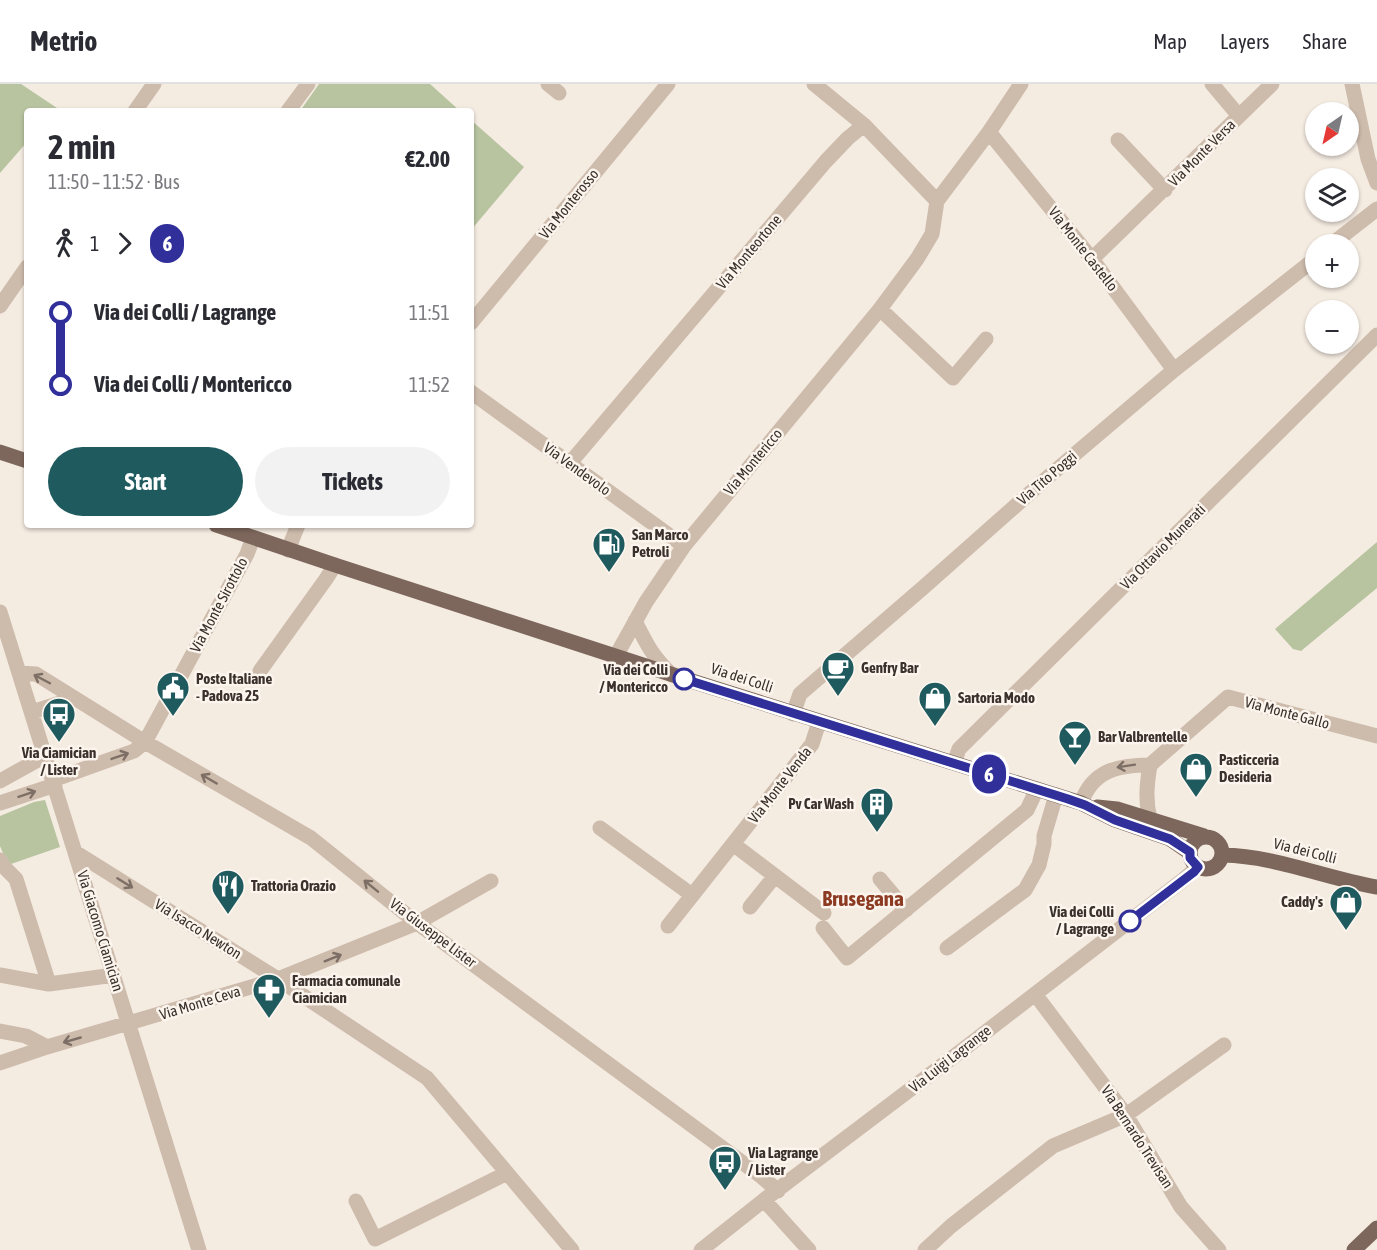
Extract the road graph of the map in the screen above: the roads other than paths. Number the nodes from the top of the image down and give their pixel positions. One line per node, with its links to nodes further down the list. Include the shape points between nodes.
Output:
1 (154, 84): 9 (street)
2 (308, 84): 10 (street)
3 (668, 84): 25 (street, Via Monterosso)
4 (814, 84): 12 (street)
5 (1021, 84): 13 (street, Via Montericco)
6 (1212, 84): 11 (street, Via Monte Versa)
7 (1272, 84): 11 (street, Via Monte Versa)
8 (1352, 84): 15 (street)
9 (137, 108)
10 (290, 108)
11 (1239, 116): 16 (street, Via Monte Versa)
12 (864, 125): 17 (street); 32 (street, Via Monteortone, via 826,161)
13 (988, 132): 17 (street, Via Montericco); 20 (street, Via Monte Castello)
14 (1118, 140): 16 (street, Via Monte Versa)
15 (1377, 183)
16 (1164, 190): 20 (street, Via Monte Versa)
17 (937, 201): 24 (street, Via Montericco, via 932,234)
18 (1377, 209): 19 (street)
19 (1345, 234)
20 (1092, 259): 28 (street, Via Monte Castello)
21 (1305, 267): 28 (street, Via Tito Poggi)
22 (24, 271): 23 (street)
23 (0, 306)
24 (880, 309): 27 (street, via 953,378); 36 (street, Via Montericco)
25 (474, 319)
26 (1377, 335): 52 (street, Via Ottavio Munerati, via 959,749)
27 (986, 339)
28 (1174, 370): 47 (street, Via Tito Poggi, via 800,694)
29 (474, 394): 32 (street, Via Vendevolo)
30 (0, 452): 31 (main road)
31 (24, 460)
32 (570, 463): 36 (street, Via Vendevolo)
33 (225, 528): 35 (main road, Via dei Colli)
34 (297, 528): 37 (street)
35 (253, 538): 37 (main road, Via dei Colli); 50 (street, Via Monte Sirottolo)
36 (684, 546): 40 (street, Via Montericco)
37 (288, 550): 38 (main road, Via dei Colli)
38 (335, 565): 41 (main road, Via dei Colli); 42 (street)
39 (0, 612): 43 (street, Via Giacomo Ciamician)
40 (635, 621): 41 (street, Via Montericco); 44 (street, via 649,649)
41 (616, 657): 44 (main road, Via dei Colli)
42 (260, 671)
43 (19, 673): 45 (street, Via Giuseppe Lister, one-way to 43, via 36,675); 46 (street, Via Giacomo Ciamician)
44 (672, 675): 47 (main road, Via dei Colli)
45 (74, 699): 46 (street); 50 (street, Via Giuseppe Lister)
46 (32, 712): 51 (street, Via Giacomo Ciamician)
47 (793, 714): 48 (main road, Via dei Colli)
48 (819, 722): 52 (main road, Via dei Colli); 63 (street, Via Monte Venda, via 812,744)
49 (1377, 736): 53 (street, Via Monte Gallo, via 1228,697)
50 (145, 742): 55 (street, one-way to 50, via 134,751); 76 (street, Via Giuseppe Lister, one-way to 50, via 311,838)
51 (46, 756): 54 (street); 55 (street, Via Giacomo Ciamician)
52 (954, 763): 56 (main road, Via dei Colli)
53 (1150, 765): 59 (street, one-way to 59, via 1118,766 1087,789); 60 (street)
54 (0, 781)
55 (54, 782): 58 (street, one-way to 55); 64 (street, Via Giacomo Ciamician)
56 (1037, 789): 57 (main road, Via dei Colli); 75 (street, via 1027,810)
57 (1056, 795): 59 (main road, Via dei Colli); 78 (street, via 1039,865 1025,890)
58 (0, 803)
59 (1083, 804): 60 (main road, Via dei Colli); 65 (main road, Via dei Colli, via 1170,839)
60 (1150, 819): 62 (main road, Via dei Colli)
61 (600, 828): 73 (street)
62 (1204, 836): 65 (main road, via 1191,845); 66 (main road, Via dei Colli, via 1218,841)
63 (733, 844): 69 (street); 73 (street, Via Monte Venda)
64 (75, 852): 80 (street, Via Giacomo Ciamician); 81 (street, Via Isacco Newton, one-way to 81)
65 (1190, 852): 68 (main road)
66 (1223, 855): 68 (main road, via 1213,867); 72 (main road, Via dei Colli, via 1256,857)
67 (0, 860): 82 (street, via 16,879)
68 (1198, 867): 83 (street, Via Luigi Lagrange)
69 (774, 877): 74 (street); 75 (street, via 823,921 847,958)
70 (880, 879): 75 (street)
71 (491, 881): 76 (street, Via Monte Ceva)
72 (1377, 887)
73 (692, 895): 77 (street, Via Monte Venda)
74 (750, 907)
75 (906, 910)
76 (417, 923): 81 (street, Via Monte Ceva, one-way to 76); 91 (street, Via Giuseppe Lister)
77 (668, 927)
78 (946, 948)
79 (0, 975): 82 (street)
80 (114, 975): 82 (street); 84 (street, Via Giacomo Ciamician)
81 (278, 979): 84 (street, Via Monte Ceva); 90 (street, Via Isacco Newton, via 427,1078)
82 (49, 984)
83 (1035, 994): 89 (street, Via Bernardo Trevisan); 91 (street, Via Luigi Lagrange)
84 (129, 1024): 87 (street, Via Monte Ceva, one-way to 87); 95 (street, Via Giacomo Ciamician)
85 (0, 1031): 87 (street, via 26,1036)
86 (1224, 1045): 89 (street)
87 (47, 1047): 88 (street, Via Monte Ceva)
88 (0, 1063)
89 (1126, 1115): 99 (street, via 1053,1146); 100 (street, Via Bernardo Trevisan, via 1181,1207)
90 (507, 1173): 93 (street, via 375,1239); 96 (street, Via Isacco Newton)
91 (778, 1191): 92 (street, Via Luigi Lagrange)
92 (764, 1200): 97 (street, Via Luigi Lagrange); 98 (street)
93 (356, 1201)
94 (1377, 1228): 101 (main road)
95 (199, 1250)
96 (572, 1250)
97 (701, 1250)
98 (809, 1250)
99 (925, 1250)
100 (1219, 1250)
101 (1354, 1250)

